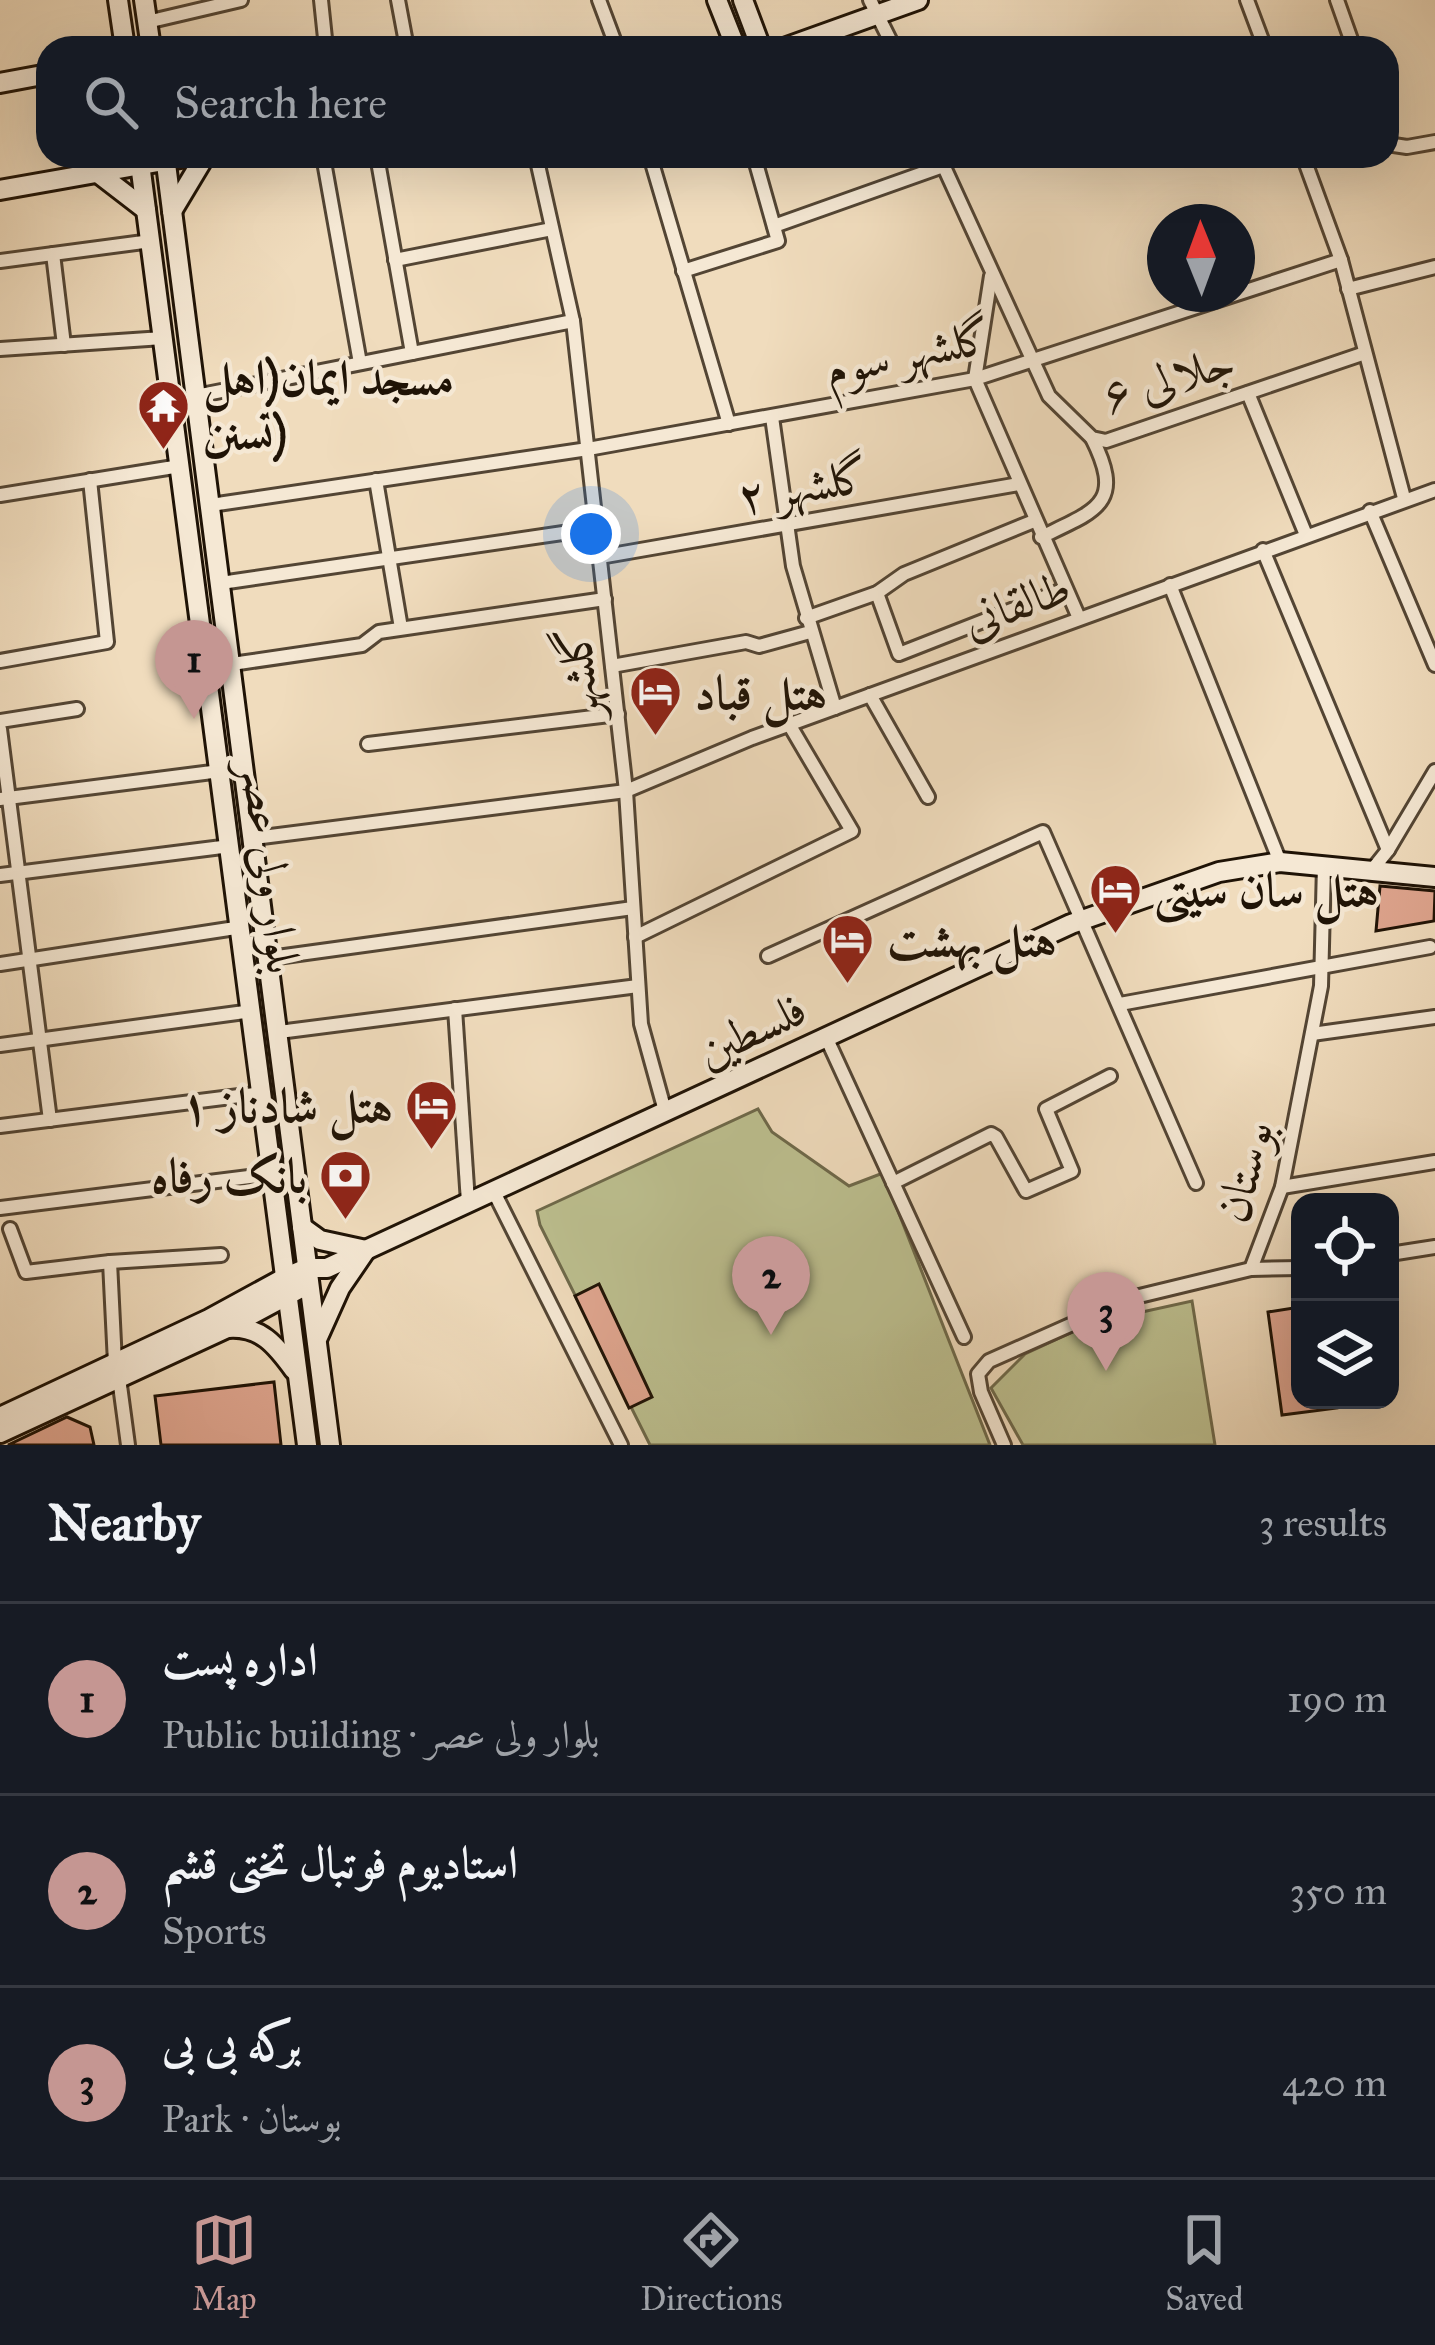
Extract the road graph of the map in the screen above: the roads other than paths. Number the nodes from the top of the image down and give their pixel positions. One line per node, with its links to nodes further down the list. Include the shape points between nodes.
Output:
1 (118, 0): 15 (main road)
2 (144, 0): 14 (main road)
3 (241, 0): 12 (street)
4 (320, 0): 17 (street)
5 (398, 0): 18 (street)
6 (599, 0): 19 (street)
7 (717, 0): 20 (main road)
8 (743, 0): 21 (main road)
9 (918, 0): 13 (main road)
10 (1247, 0): 24 (street)
11 (1337, 0): 25 (street)
12 (221, 2): 14 (street)
13 (874, 7): 22 (main road); 23 (street)
14 (147, 22): 16 (main road)
15 (123, 36)
16 (149, 36)
17 (324, 36)
18 (405, 36)
19 (612, 36)
20 (731, 36)
21 (756, 36)
22 (810, 36)
23 (887, 36)
24 (1260, 36)
25 (1350, 36)
26 (36, 76): 27 (main road)
27 (0, 83)
28 (1435, 142): 29 (street)
29 (1399, 146)
30 (102, 168): 43 (main road)
31 (114, 168): 43 (main road)
32 (141, 168): 45 (main road, بلوار ولی عصر)
33 (166, 168): 46 (main road, بلوار ولی عصر)
34 (198, 168): 46 (main road)
35 (325, 168): 65 (street)
36 (379, 168): 51 (street)
37 (539, 168): 48 (street, گلشهر)
38 (653, 168): 55 (street)
39 (757, 168): 47 (street)
40 (923, 168): 47 (street)
41 (944, 168): 56 (street, جلالی ۶)
42 (1307, 168): 52 (street)
43 (98, 173): 44 (main road); 45 (main road)
44 (0, 190)
45 (146, 210): 49 (main road, بلوار ولی عصر)
46 (172, 211): 68 (main road, بلوار ولی عصر)
47 (774, 226): 55 (street, via 778,241)
48 (553, 229): 51 (street); 58 (street, گلشهر)
49 (151, 241): 50 (street); 59 (main road, بلوار ولی عصر)
50 (53, 254): 53 (street); 60 (street)
51 (395, 260): 62 (street)
52 (1341, 260): 57 (street); 64 (street, گلشهر سوم)
53 (0, 261)
54 (1435, 267): 57 (street)
55 (682, 271): 70 (street)
56 (991, 274): 64 (street, جلالی ۶); 66 (street)
57 (1348, 289): 63 (street)
58 (573, 321): 62 (street); 72 (street, گلشهر)
59 (164, 338): 60 (street); 73 (main road, بلوار ولی عصر)
60 (64, 345): 61 (street)
61 (0, 349)
62 (412, 353): 65 (street)
63 (1366, 353): 67 (street, جلالی ۶); 79 (street)
64 (1032, 361): 66 (street, گلشهر سوم); 71 (street, جلالی ۶, via 1049,395)
65 (360, 363): 68 (street)
66 (975, 380): 69 (street, گلشهر سوم); 76 (street)
67 (1248, 392): 71 (street, جلالی ۶, via 1106,441); 85 (street)
68 (196, 396): 80 (main road, بلوار ولی عصر)
69 (772, 417): 70 (street, گلشهر سوم); 83 (street)
70 (729, 424): 72 (street, گلشهر سوم)
71 (1092, 437): 86 (street, via 1108,479 1101,505)
72 (588, 448): 75 (street, گلشهر سوم); 84 (street, گلشهر)
73 (180, 466): 74 (street); 109 (main road, بلوار ولی عصر)
74 (90, 480): 78 (street); 98 (street, via 107,641)
75 (376, 480): 80 (street, گلشهر سوم); 89 (street)
76 (1019, 484): 82 (street); 83 (street, گلشهر ۲)
77 (1435, 490): 79 (street, طالقانی)
78 (0, 495)
79 (1405, 498): 81 (street, طالقانی)
80 (211, 505): 90 (main road, بلوار ولی عصر)
81 (1370, 511): 85 (street, طالقانی); 100 (street)
82 (1034, 521): 86 (street); 93 (street, via 904,574)
83 (785, 524): 88 (street, گلشهر ۲); 96 (street)
84 (597, 528): 88 (street, گلشهر); 89 (street)
85 (1306, 535): 87 (street, طالقانی)
86 (1041, 537): 92 (street)
87 (1263, 550): 91 (street, طالقانی); 116 (street)
88 (600, 557): 94 (street, گلشهر)
89 (389, 558): 90 (street); 97 (street)
90 (221, 583): 99 (main road, بلوار ولی عصر)
91 (1170, 585): 95 (street, طالقانی); 117 (street)
92 (1065, 589): 93 (street, via 899,654); 95 (street)
93 (877, 593): 96 (street)
94 (605, 598): 97 (street); 101 (street, گلشهر)
95 (1079, 618): 102 (street, طالقانی)
96 (808, 625): 101 (street, via 759,646); 103 (street)
97 (400, 628): 99 (street, via 362,645)
98 (0, 661)
99 (232, 664): 114 (main road, بلوار ولی عصر)
100 (1435, 664)
101 (612, 666): 105 (street, گلشهر)
102 (870, 695): 103 (street, طالقانی); 112 (street)
103 (835, 708): 106 (street, طالقانی)
104 (77, 709): 107 (street)
105 (618, 715): 108 (street); 111 (street, گلشهر)
106 (789, 724): 111 (street, طالقانی); 126 (street, via 852,831)
107 (0, 725): 113 (street)
108 (368, 744)
109 (220, 771): 113 (street); 115 (main road, بلوار ولی عصر)
110 (1435, 771): 116 (street)
111 (626, 791): 114 (street, طالقانی); 123 (street, گلشهر)
112 (928, 797)
113 (4, 798): 120 (street)
114 (254, 838): 129 (main road, بلوار ولی عصر)
115 (230, 846): 120 (street); 125 (main road, بلوار ولی عصر)
116 (1388, 850): 119 (street)
117 (1280, 862): 118 (main road, فلسطین); 124 (main road, فلسطین, via 1220,872)
118 (1324, 865): 119 (main road, فلسطین); 132 (street, بوستان)
119 (1372, 870): 122 (main road, فلسطین)
120 (18, 873): 121 (street); 130 (street)
121 (0, 875)
122 (1435, 877)
123 (633, 908): 126 (street, گلشهر); 129 (street)
124 (1083, 920): 128 (street, via 1043,832); 134 (street); 140 (main road, فلسطین)
125 (242, 927): 130 (street); 136 (main road, بلوار ولی عصر)
126 (635, 937): 133 (street, گلشهر)
127 (1430, 947): 132 (street)
128 (768, 956)
129 (270, 958): 138 (main road, بلوار ولی عصر)
130 (29, 960): 131 (street); 141 (street)
131 (0, 964)
132 (1322, 968): 134 (street); 139 (street, بوستان)
133 (638, 986): 135 (street); 145 (street, گلشهر)
134 (1120, 1004): 151 (street)
135 (455, 1009): 138 (street); 154 (street)
136 (252, 1011): 141 (street); 144 (main road, بلوار ولی عصر)
137 (1435, 1017): 139 (street)
138 (279, 1032): 156 (main road, بلوار ولی عصر)
139 (1312, 1034): 152 (street, بوستان)
140 (826, 1037): 145 (main road, فلسطین); 150 (street)
141 (40, 1040): 142 (street); 146 (street)
142 (0, 1045)
143 (1110, 1076): 150 (street, via 1046,1109 1073,1168 1051,1181 1023,1190 991,1135)
144 (263, 1093): 146 (street); 149 (main road, بلوار ولی عصر)
145 (665, 1111): 153 (main road, فلسطین)
146 (50, 1120): 147 (street)
147 (0, 1126)
148 (1435, 1162): 152 (street)
149 (273, 1174): 155 (street); 166 (main road, بلوار ولی عصر)
150 (893, 1183): 168 (street)
151 (1196, 1183)
152 (1282, 1187): 164 (street, بوستان)
153 (494, 1192): 154 (main road, فلسطین); 177 (street)
154 (467, 1202): 159 (main road, فلسطین)
155 (0, 1208)
156 (302, 1227): 159 (main road, via 320,1240); 165 (main road, بلوار ولی عصر)
157 (10, 1229): 162 (street, via 26,1272)
158 (1435, 1247): 160 (street)
159 (366, 1250): 165 (main road, فلسطین); 169 (main road)
160 (1399, 1253)
161 (221, 1255): 162 (street)
162 (110, 1262): 170 (street)
163 (1291, 1268): 164 (street)
164 (1251, 1269): 178 (street, بوستان, via 1131,1298 988,1361 978,1374 981,1392)
165 (312, 1274): 166 (main road, فلسطین); 169 (main road, بلوار ولی عصر)
166 (288, 1286): 167 (main road, فلسطین); 170 (main road, فلسطین); 171 (main road, بلوار ولی عصر)
167 (227, 1328): 170 (main road, فلسطین); 171 (main road, via 264,1335)
168 (964, 1337)
169 (316, 1343): 176 (main road, بلوار ولی عصر)
170 (117, 1370): 172 (main road, فلسطین); 173 (main road, فلسطین); 174 (street)
171 (298, 1376): 175 (main road, بلوار ولی عصر)
172 (0, 1417)
173 (0, 1433)
174 (128, 1445)
175 (307, 1445)
176 (329, 1445)
177 (621, 1445)
178 (1004, 1445)

